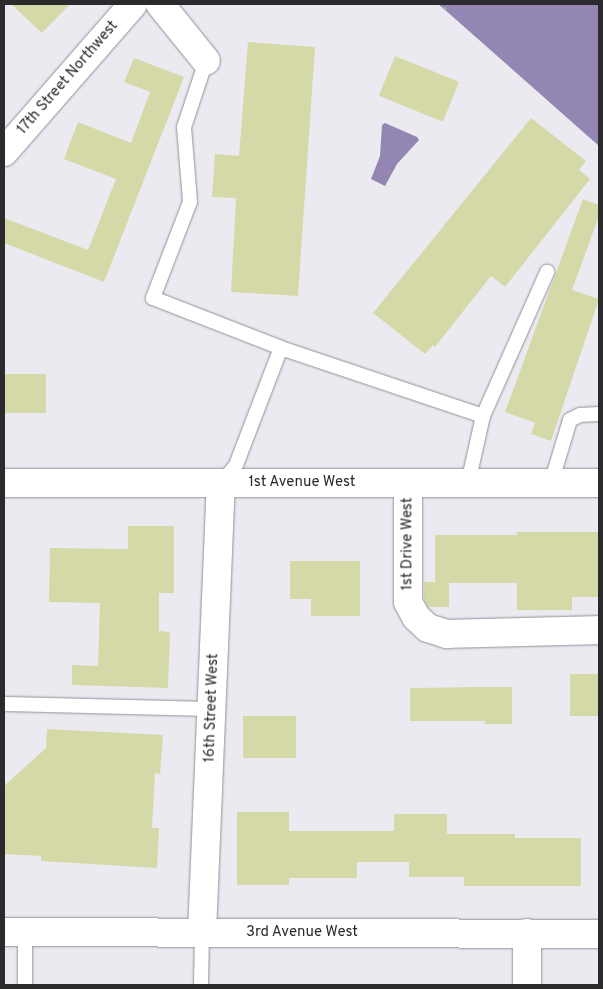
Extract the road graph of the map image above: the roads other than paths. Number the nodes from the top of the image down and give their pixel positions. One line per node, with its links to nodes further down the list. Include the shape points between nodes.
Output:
1 (133, 4): 4 (street, 17th Street Northwest)
2 (168, 6): 3 (street)
3 (206, 61): 6 (lane, via 184,127 190,202 153,298)
4 (4, 152)
5 (547, 272): 8 (lane)
6 (281, 348): 8 (lane); 10 (lane, via 236,466)
7 (599, 414): 12 (lane, via 580,415 570,420)
8 (483, 416): 14 (lane)
9 (4, 483): 10 (street, 1st Avenue West)
10 (221, 483): 11 (street, 1st Avenue West); 17 (street, 16th Street West)
11 (408, 483): 14 (street, 1st Avenue West); 15 (street, 1st Drive West, via 408,602 416,617 428,628 447,634)
12 (551, 483): 13 (street, 1st Avenue West); 14 (street, 1st Avenue West)
13 (599, 483)
14 (468, 484)
15 (599, 630)
16 (4, 704): 17 (lane)
17 (212, 709): 19 (street, 16th Street West)
18 (14, 932): 19 (street, 3rd Avenue West); 22 (lane)
19 (202, 933): 20 (street, 3rd Avenue West); 23 (lane)
20 (527, 933): 21 (street, 3rd Avenue West); 24 (street)
21 (599, 934)
22 (25, 985)
23 (201, 985)
24 (527, 985)

